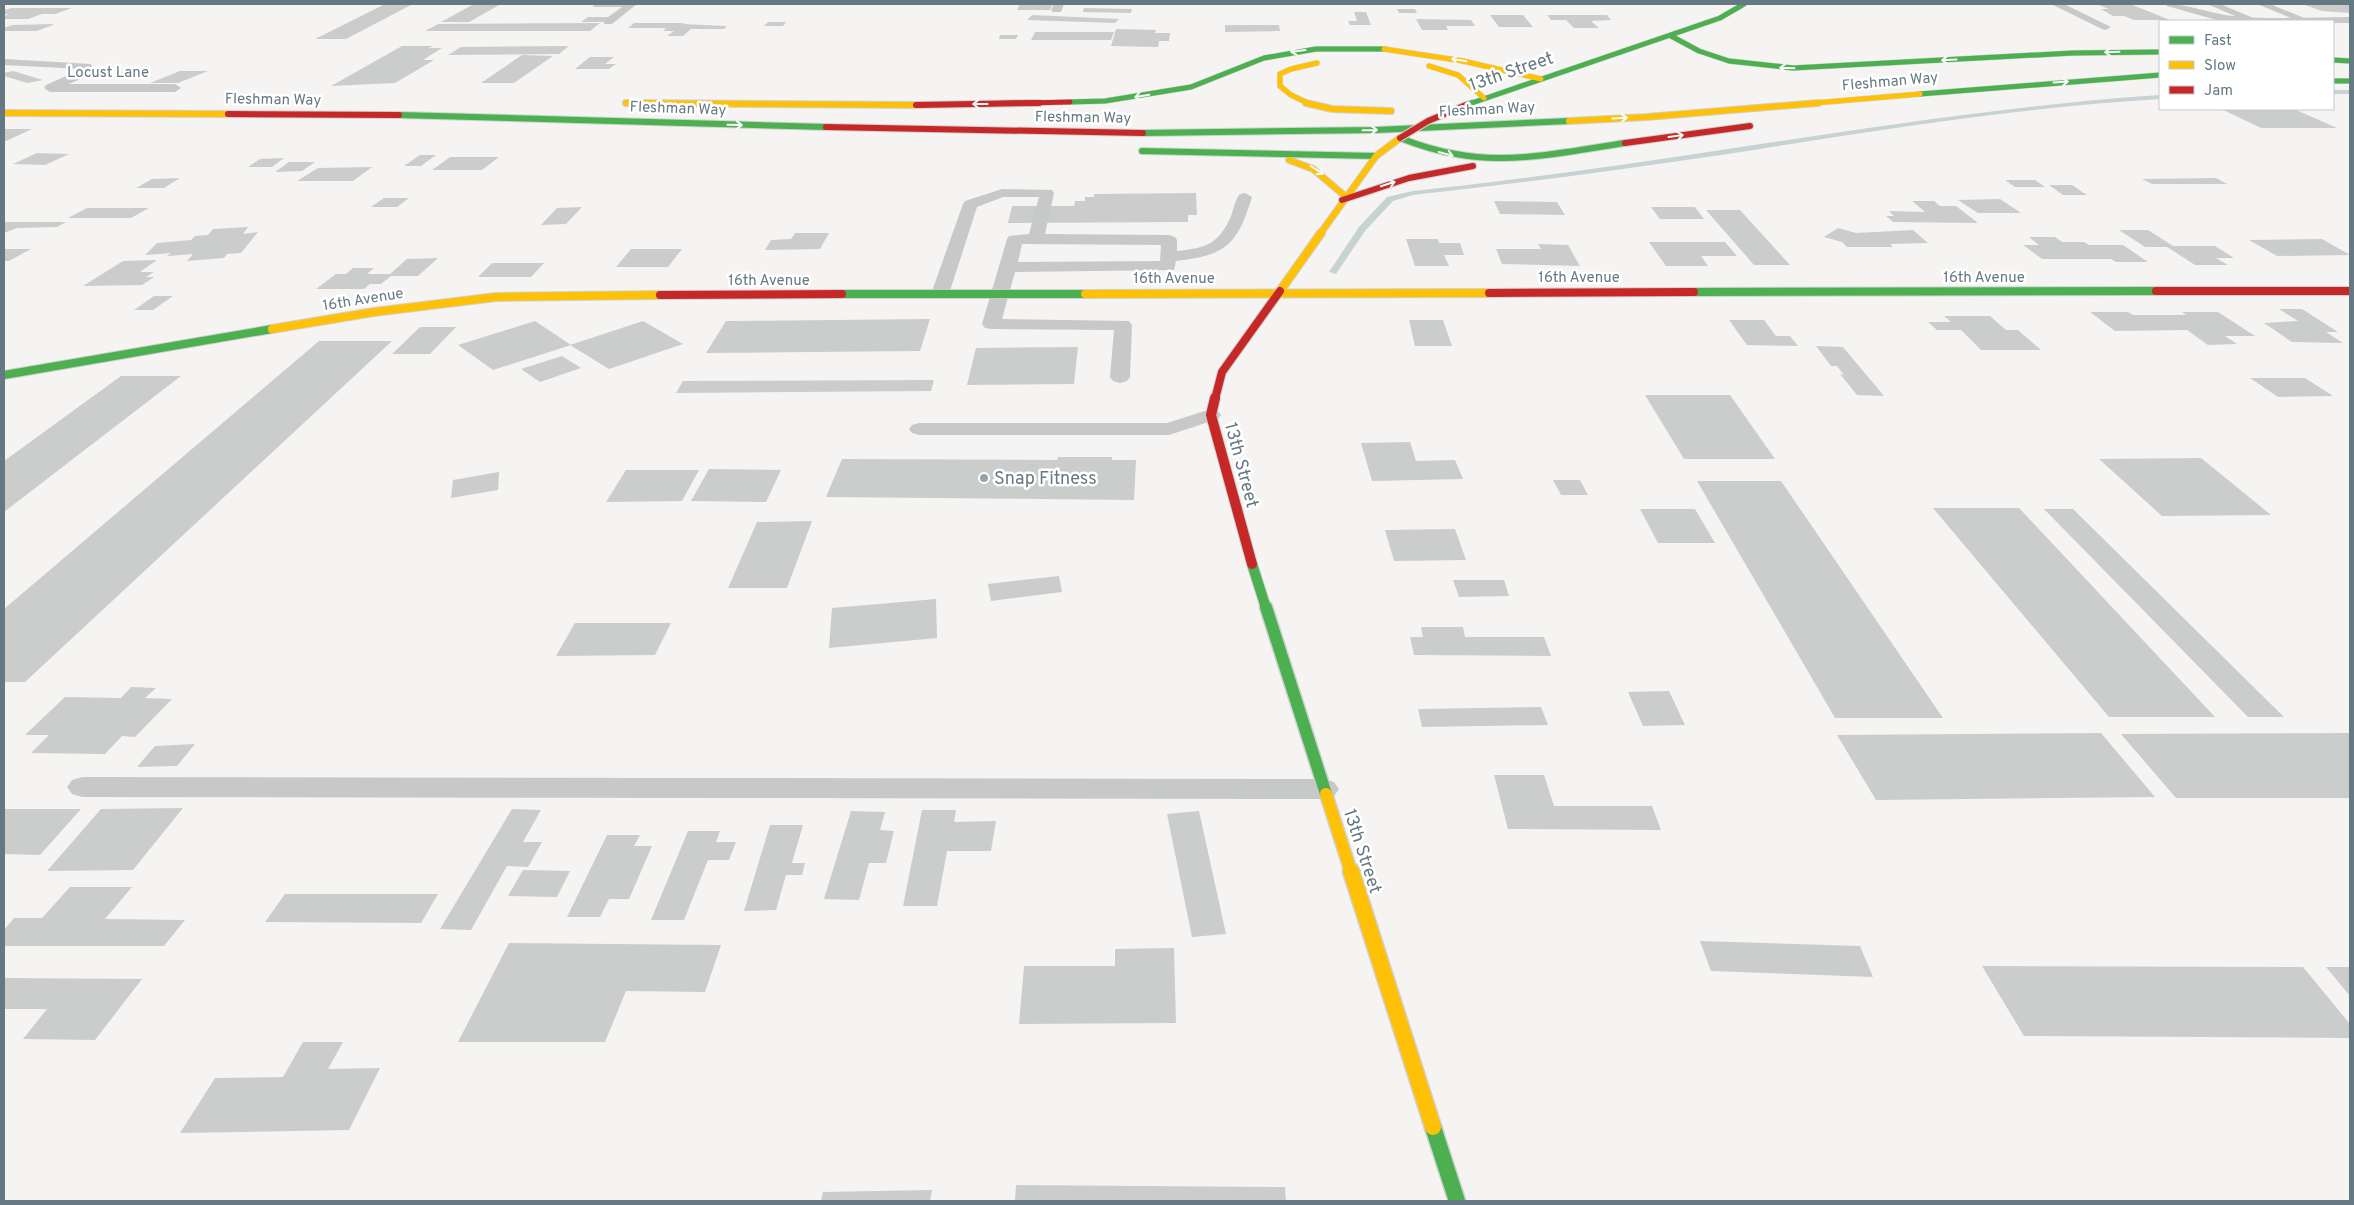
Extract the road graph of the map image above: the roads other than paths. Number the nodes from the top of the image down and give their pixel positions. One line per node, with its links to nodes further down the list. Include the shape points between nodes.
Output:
1 (632, 4): 10 (lane)
2 (1744, 4): 12 (main road, 13th Street, via 1720,18)
3 (2056, 4): 11 (lane)
4 (2171, 4): 7 (street, via 2213,17)
5 (2212, 4): 7 (lane)
6 (2262, 4): 8 (lane)
7 (2254, 20): 8 (street)
8 (2304, 20): 9 (street)
9 (2350, 20)
10 (608, 22)
11 (2106, 27)
12 (1671, 36): 13 (main road, one-way to 12, via 2073,53 1781,68 1716,58 1697,52); 23 (main road, 13th Street)
13 (2159, 52)
14 (2334, 60): 15 (main road)
15 (2350, 61)
16 (4, 62): 27 (lane, Locust Lane, via 87,66 88,72 50,88)
17 (2159, 68): 34 (main road, Fleshman Way, via 2090,70)
18 (2334, 68): 19 (main road)
19 (2350, 69)
20 (2159, 75): 40 (main road, Fleshman Way, one-way to 20, via 1105,132 1376,130 1646,117)
21 (2334, 75): 22 (main road)
22 (2350, 76)
23 (1541, 79): 28 (main road, 13th Street); 31 (main road, one-way to 31, via 1412,52 1369,48 1316,49 1264,58 1191,87 1105,101 874,105)
24 (2334, 81): 25 (main road)
25 (2350, 81)
26 (2159, 85): 29 (main road)
27 (175, 88)
28 (1484, 98): 38 (main road, via 1458,75 1391,59 1345,59 1306,65 1280,74 1278,81 1286,94 1316,105 1358,111); 43 (main road, 13th Street, bridge, via 1428,121)
29 (1990, 100)
30 (345, 103): 33 (main road)
31 (611, 103)
32 (4, 104): 33 (main road, Fleshman Way)
33 (216, 104): 34 (main road, Fleshman Way, via 1173,124 1395,120)
34 (1677, 106): 35 (main road)
35 (1598, 108)
36 (1490, 110): 37 (main road)
37 (1425, 111)
38 (1407, 112)
39 (4, 113): 40 (main road, Fleshman Way)
40 (424, 116): 42 (main road)
41 (1764, 124): 47 (main road, one-way to 41)
42 (806, 138)
43 (1400, 138): 46 (main road, 13th Street); 47 (main road, one-way to 47, via 1452,156 1484,160)
44 (1128, 150): 45 (main road)
45 (1166, 151): 46 (main road); 49 (main road, one-way to 49, via 1270,157 1300,162 1324,175)
46 (1376, 156): 49 (main road, 13th Street)
47 (1519, 158): 49 (main road, one-way to 47, via 1409,178)
48 (1245, 197): 51 (lane, via 1233,231 1224,243 1200,254)
49 (1344, 198): 54 (main road, 13th Street)
50 (1036, 240): 51 (lane, via 1169,240); 52 (lane, via 1016,240); 55 (lane, via 1047,193 1002,193 970,204)
51 (1169, 257): 52 (lane, via 1168,266)
52 (1009, 267): 56 (lane)
53 (2350, 292): 54 (main road, 16th Avenue)
54 (1276, 293): 56 (main road, 16th Avenue); 59 (main road, 13th Street, via 1222,372)
55 (940, 294): 56 (main road, 16th Avenue); 57 (main road, 16th Avenue, via 496,298 374,312)
56 (1003, 294): 58 (lane, via 991,324 1123,325)
57 (4, 376)
58 (1120, 377)
59 (1211, 415): 60 (lane, via 1169,429); 62 (main road, 13th Street, via 1248,552)
60 (919, 429)
61 (82, 787): 62 (lane)
62 (1324, 789): 63 (main road, 13th Street)
63 (1457, 1201)

